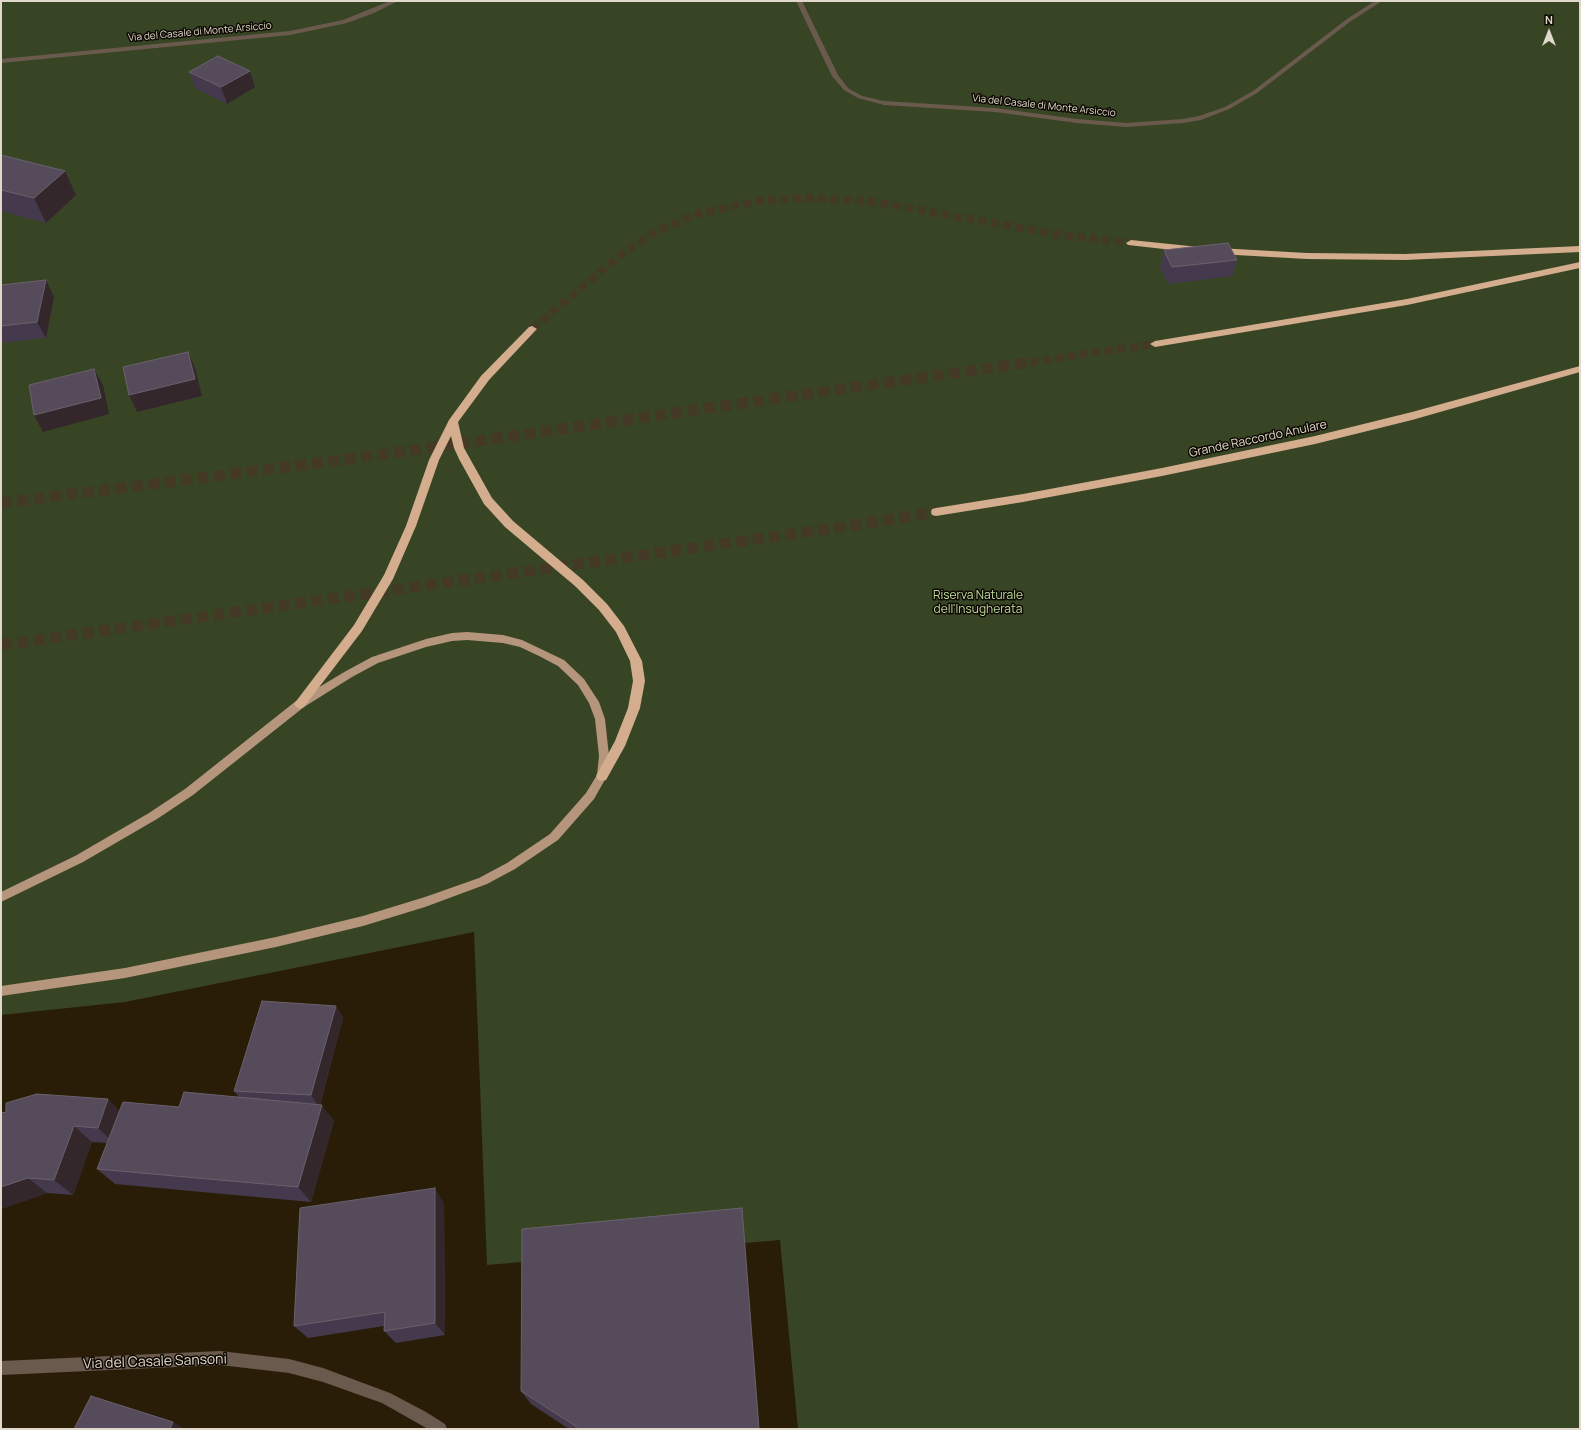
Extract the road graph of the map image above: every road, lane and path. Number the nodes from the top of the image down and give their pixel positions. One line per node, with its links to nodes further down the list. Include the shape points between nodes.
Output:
1 (395, 1): 4 (street, Via del Casale di Monte Arsiccio, via 345,22 290,34)
2 (799, 1): 3 (street, Via del Casale di Monte Arsiccio, via 835,76 846,89 860,97 884,103 995,110 1077,121 1126,124 1183,121 1201,118 1227,108 1254,92)
3 (1379, 1)
4 (1, 60)
5 (1132, 244): 6 (highway, via 1362,257)
6 (1580, 249)
7 (1580, 265): 9 (highway, via 1392,305)
8 (532, 329): 11 (highway, via 485,378)
9 (1155, 344)
10 (1580, 369): 12 (highway, Grande Raccordo Anulare, via 1412,416 1308,441 1154,474)
11 (453, 422): 13 (highway, via 436,455 405,542 386,582 354,634); 14 (highway, via 464,459 488,501 501,517 579,583 603,607 620,629 634,656 639,681 634,708 621,742)
12 (936, 512)
13 (300, 704): 14 (main road, via 375,660 402,650 452,637 503,639 522,644 560,663 581,682 594,702 600,719 604,756); 15 (main road, via 189,792 153,816 80,859)
14 (602, 776): 16 (main road, via 576,813 554,837 511,866 483,881 456,891 363,921 262,945 125,973)
15 (1, 896)
16 (1, 991)
17 (1, 1368): 18 (street, Via del Casale Sansoni, via 220,1358 275,1365 323,1375 356,1387 403,1407)
18 (440, 1429)

